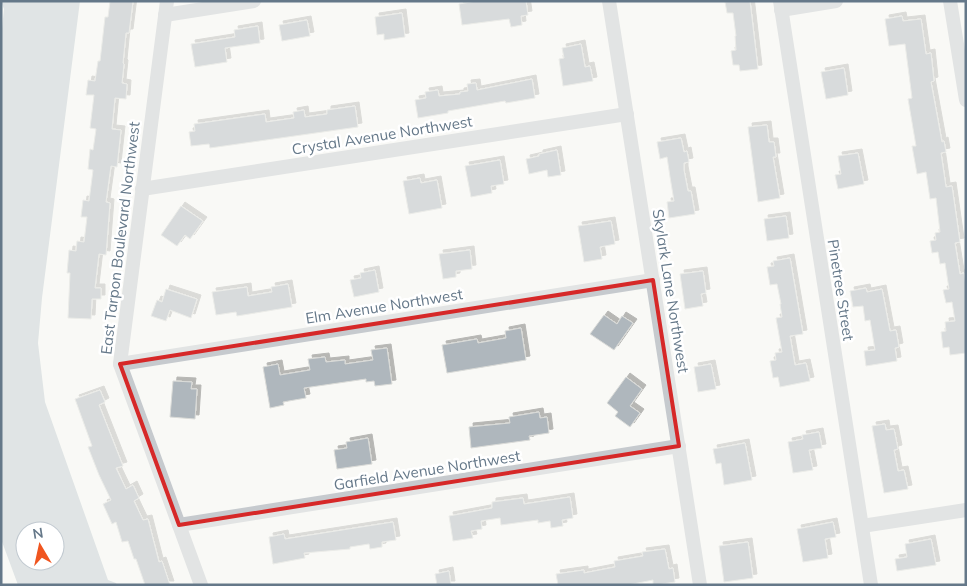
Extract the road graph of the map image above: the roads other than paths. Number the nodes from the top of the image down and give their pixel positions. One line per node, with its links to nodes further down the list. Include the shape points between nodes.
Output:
1 (254, 1): 6 (street)
2 (609, 1): 8 (street, Skylark Lane Northwest)
3 (836, 1): 5 (street)
4 (950, 1): 7 (street)
5 (781, 6): 15 (street, Pinetree Street)
6 (166, 8): 9 (street, East Tarpon Boulevard Northwest)
7 (966, 100)
8 (627, 114): 9 (street, Crystal Avenue Northwest); 10 (street, Skylark Lane Northwest)
9 (142, 189): 11 (street, East Tarpon Boulevard Northwest)
10 (653, 280): 11 (street, Elm Avenue Northwest); 12 (street, Skylark Lane Northwest)
11 (120, 364): 14 (street, East Tarpon Boulevard Northwest)
12 (679, 446): 14 (street, Garfield Avenue Northwest); 17 (street, Skylark Lane Northwest)
13 (966, 510): 15 (street)
14 (179, 525): 16 (street, East Tarpon Boulevard Northwest)
15 (862, 526): 18 (street, Pinetree Street)
16 (201, 585)
17 (700, 585)
18 (871, 585)

